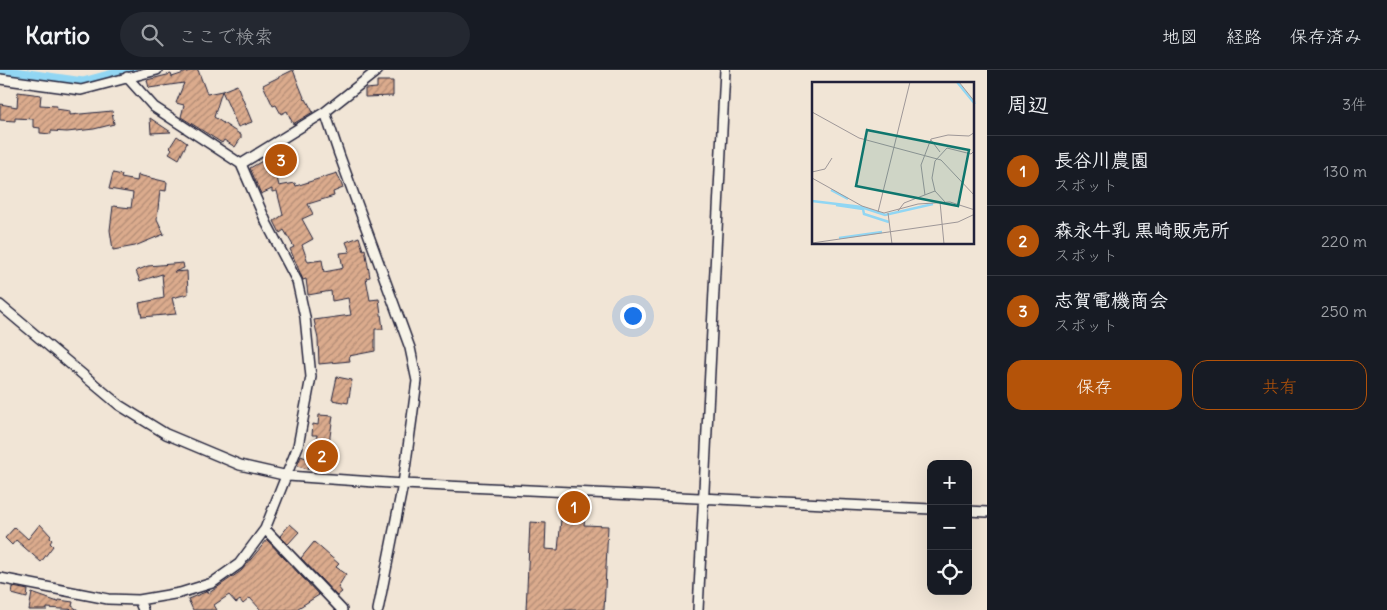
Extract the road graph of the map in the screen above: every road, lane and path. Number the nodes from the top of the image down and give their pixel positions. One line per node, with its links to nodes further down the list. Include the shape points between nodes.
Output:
1 (157, 70): 4 (street)
2 (378, 70): 6 (street)
3 (725, 70): 11 (street)
4 (127, 77): 5 (street, via 81,90); 7 (street, via 154,107)
5 (0, 79)
6 (325, 112): 7 (street); 10 (street, via 410,348 418,381)
7 (241, 164): 9 (street, via 297,282 305,317 311,377 298,446)
8 (0, 306): 9 (street, via 119,405 166,434 240,465)
9 (288, 476): 10 (street); 15 (street)
10 (403, 484): 11 (street); 20 (street)
11 (703, 497): 12 (street); 21 (street)
12 (927, 509)
13 (972, 511): 14 (street)
14 (987, 512)
15 (265, 529): 17 (street, via 238,564 212,584); 19 (street)
16 (0, 578): 17 (street, via 108,599)
17 (139, 600): 18 (street)
18 (143, 610)
19 (342, 610)
20 (378, 610)
21 (698, 610)

